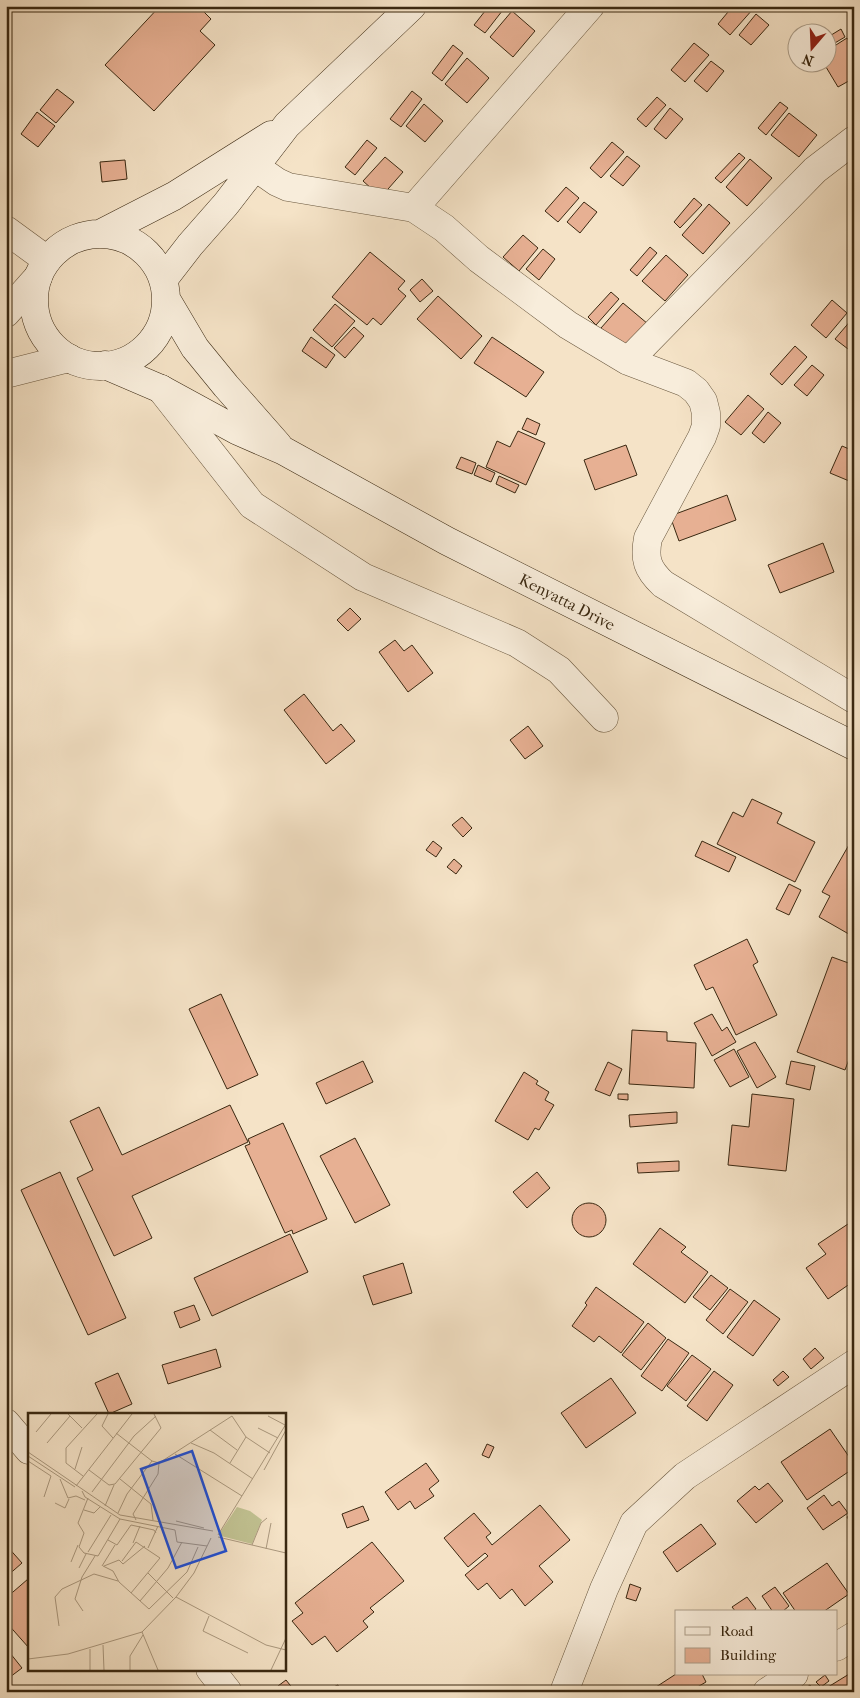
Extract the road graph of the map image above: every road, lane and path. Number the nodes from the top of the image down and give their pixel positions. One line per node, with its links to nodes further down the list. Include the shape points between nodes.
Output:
1 (412, 6): 3 (street)
2 (590, 6): 6 (street)
3 (287, 125): 5 (street); 8 (street, via 174,196)
4 (854, 140): 13 (street, via 815,170)
5 (254, 166): 6 (street, via 288,187); 10 (street, via 190,245)
6 (414, 208): 13 (street, via 568,325)
7 (6, 230): 9 (street)
8 (100, 234): 9 (street, via 71,241 58,249); 10 (street, via 121,237 139,247 154,262)
9 (43, 269): 11 (street); 12 (street, via 34,296 36,314 42,332 54,347)
10 (165, 290): 14 (street, via 164,319 154,338 140,352 122,362); 17 (street, via 195,348)
11 (6, 313)
12 (70, 358): 14 (street, via 86,364); 15 (street)
13 (628, 361): 18 (street, via 686,383 703,401 706,413 702,437 648,538 647,564 654,575 663,584)
14 (105, 365): 16 (street)
15 (6, 374)
16 (161, 389): 17 (street, via 238,431); 19 (street, via 252,505 363,577 517,643 559,670)
17 (284, 451): 20 (street, Kenyatta Drive, via 447,541)
18 (854, 699)
19 (604, 718)
20 (854, 746)
21 (854, 1364): 29 (street, via 685,1476 634,1523)
22 (6, 1423): 23 (street)
23 (28, 1449)
24 (854, 1636): 25 (street)
25 (838, 1646)
26 (211, 1670): 28 (street)
27 (791, 1676): 30 (street)
28 (228, 1692)
29 (564, 1692)
30 (767, 1692)

